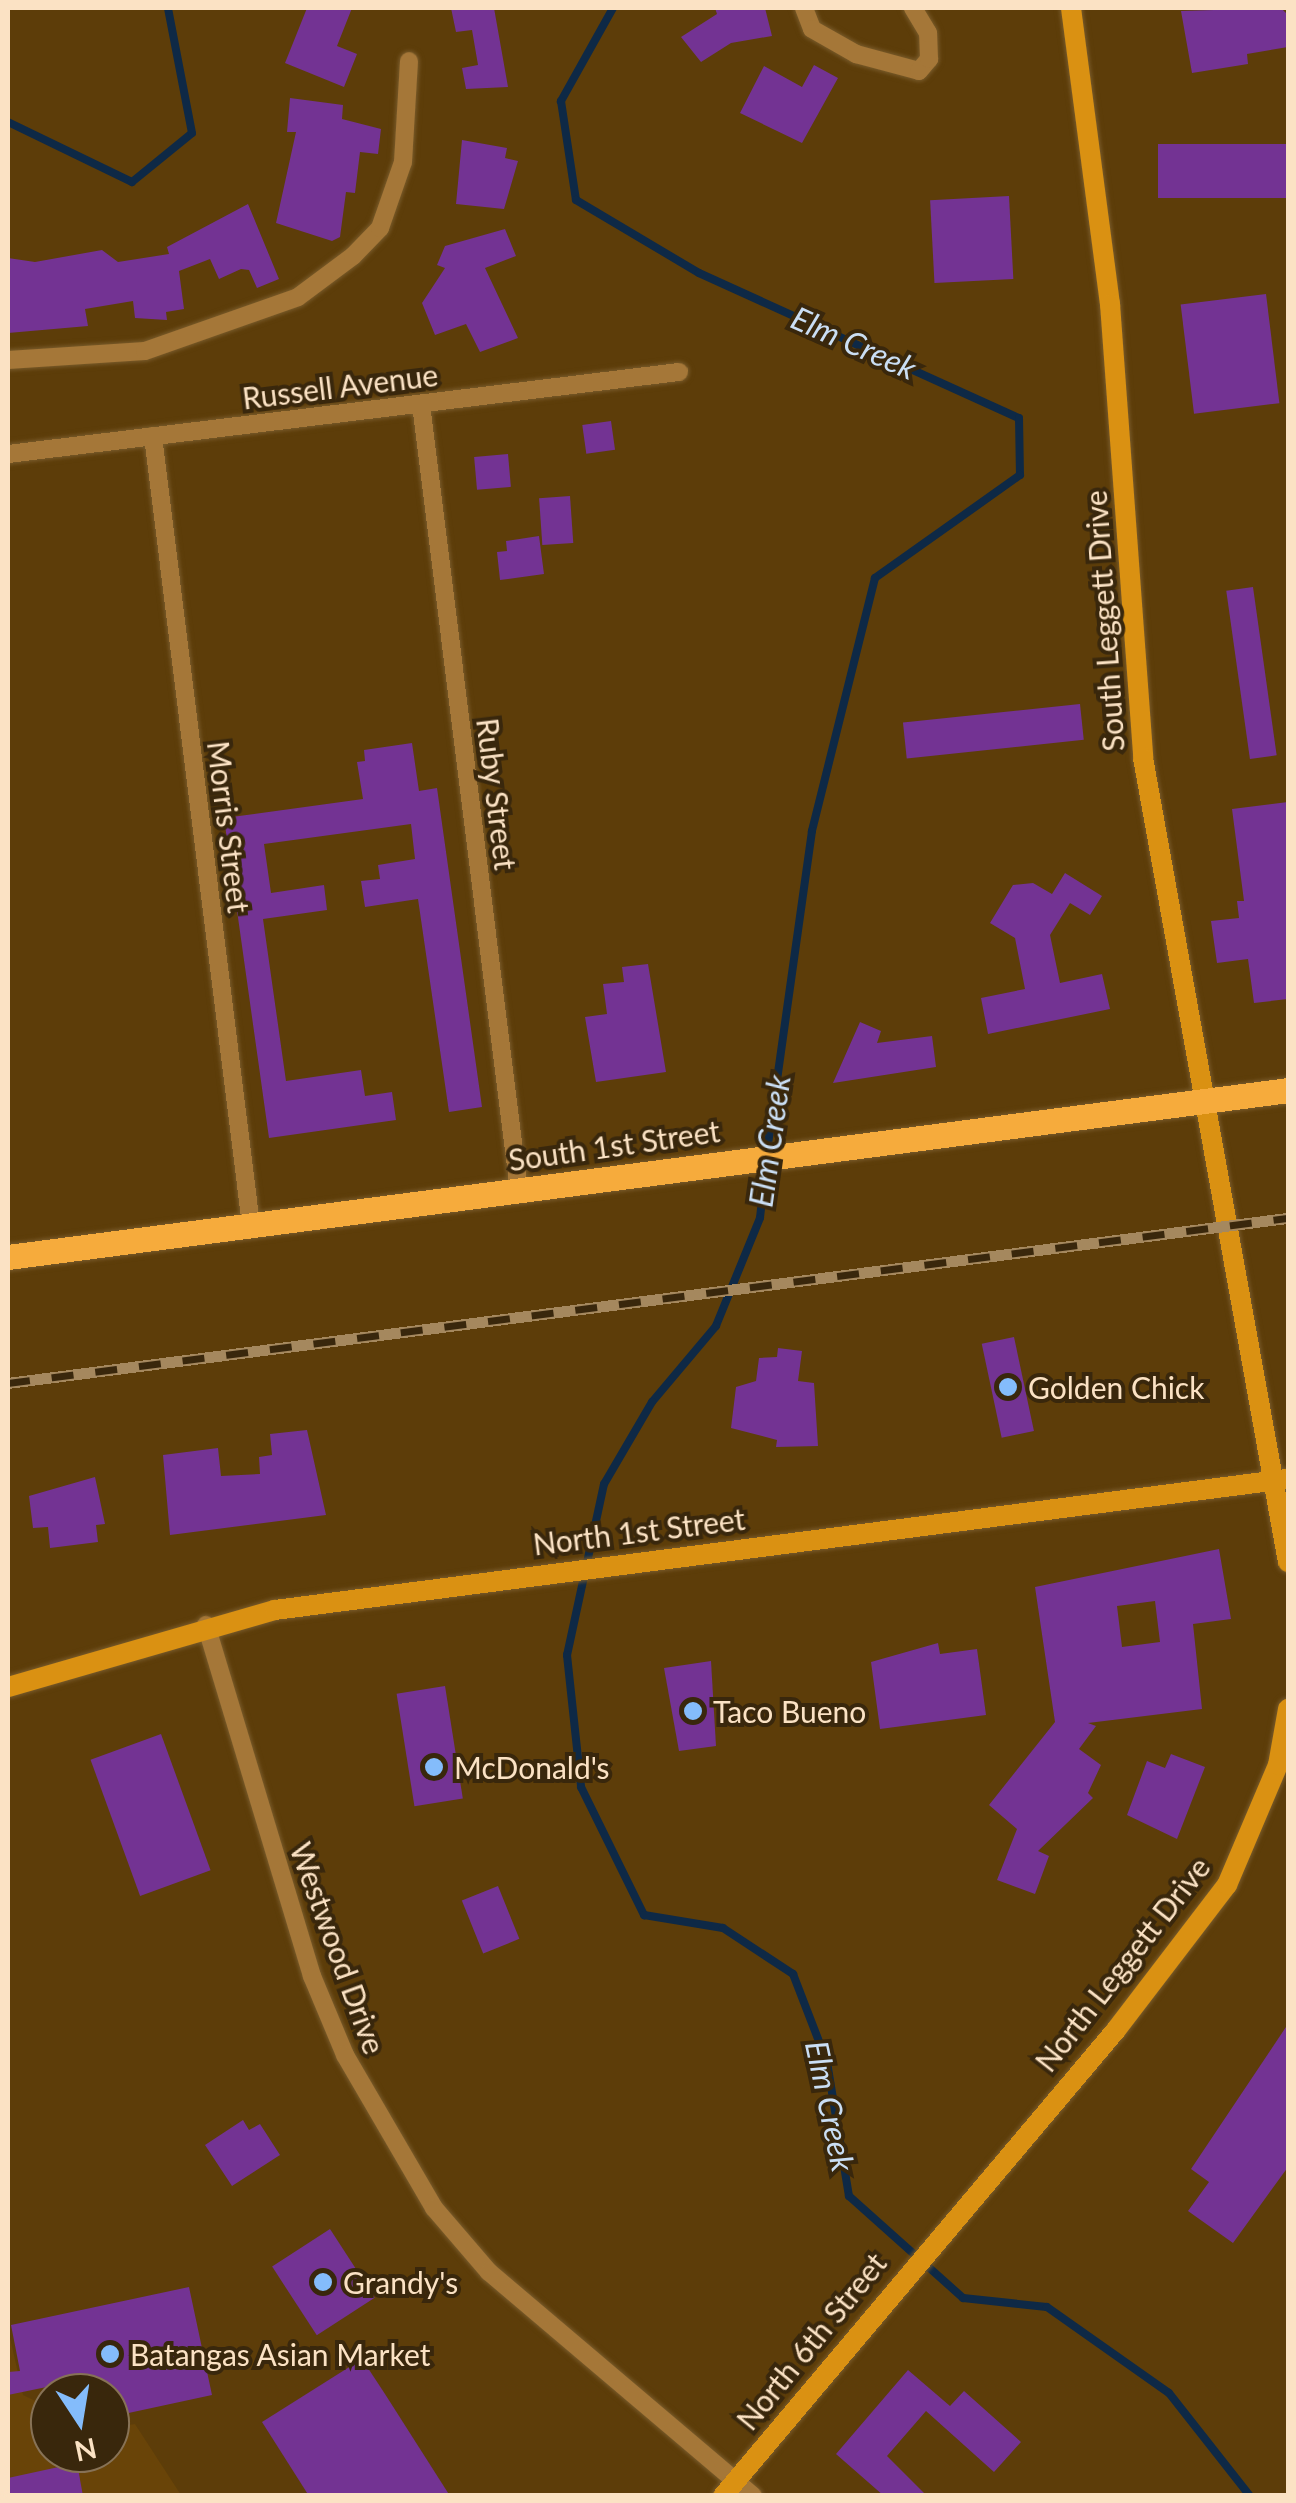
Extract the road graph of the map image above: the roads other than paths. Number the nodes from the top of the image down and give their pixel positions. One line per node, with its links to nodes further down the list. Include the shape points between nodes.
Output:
1 (804, 8): 2 (street, via 812,29 856,54 919,71 929,60 928,33)
2 (913, 8)
3 (1071, 8): 11 (main road, South Leggett Drive, via 1110,304 1143,758)
4 (409, 60): 5 (street, via 403,162 380,228 353,256 298,296 145,351)
5 (8, 360)
6 (679, 372): 7 (street, Russell Avenue)
7 (421, 404): 8 (street, Russell Avenue); 12 (street, Ruby Street)
8 (153, 436): 9 (street, Russell Avenue); 13 (street, Morris Street)
9 (8, 454)
10 (1288, 1090): 11 (main road, South 1st Street)
11 (1201, 1101): 12 (main road, South 1st Street); 15 (main road, South Leggett Drive)
12 (519, 1191): 13 (main road, South 1st Street)
13 (251, 1225): 14 (main road, South 1st Street)
14 (8, 1257)
15 (1282, 1479): 16 (main road); 17 (main road, North 1st Street, via 630,1561)
16 (1288, 1562)
17 (206, 1625): 18 (main road, North 1st Street); 21 (street, Westwood Drive, via 312,1976 400,2153 489,2272)
18 (8, 1687)
19 (1288, 1709): 20 (main road, North Leggett Drive, via 1278,1765 1227,1886 1116,2030)
20 (946, 2224): 21 (main road, North 6th Street)
21 (729, 2488): 22 (street, Westwood Drive)
22 (753, 2496)

